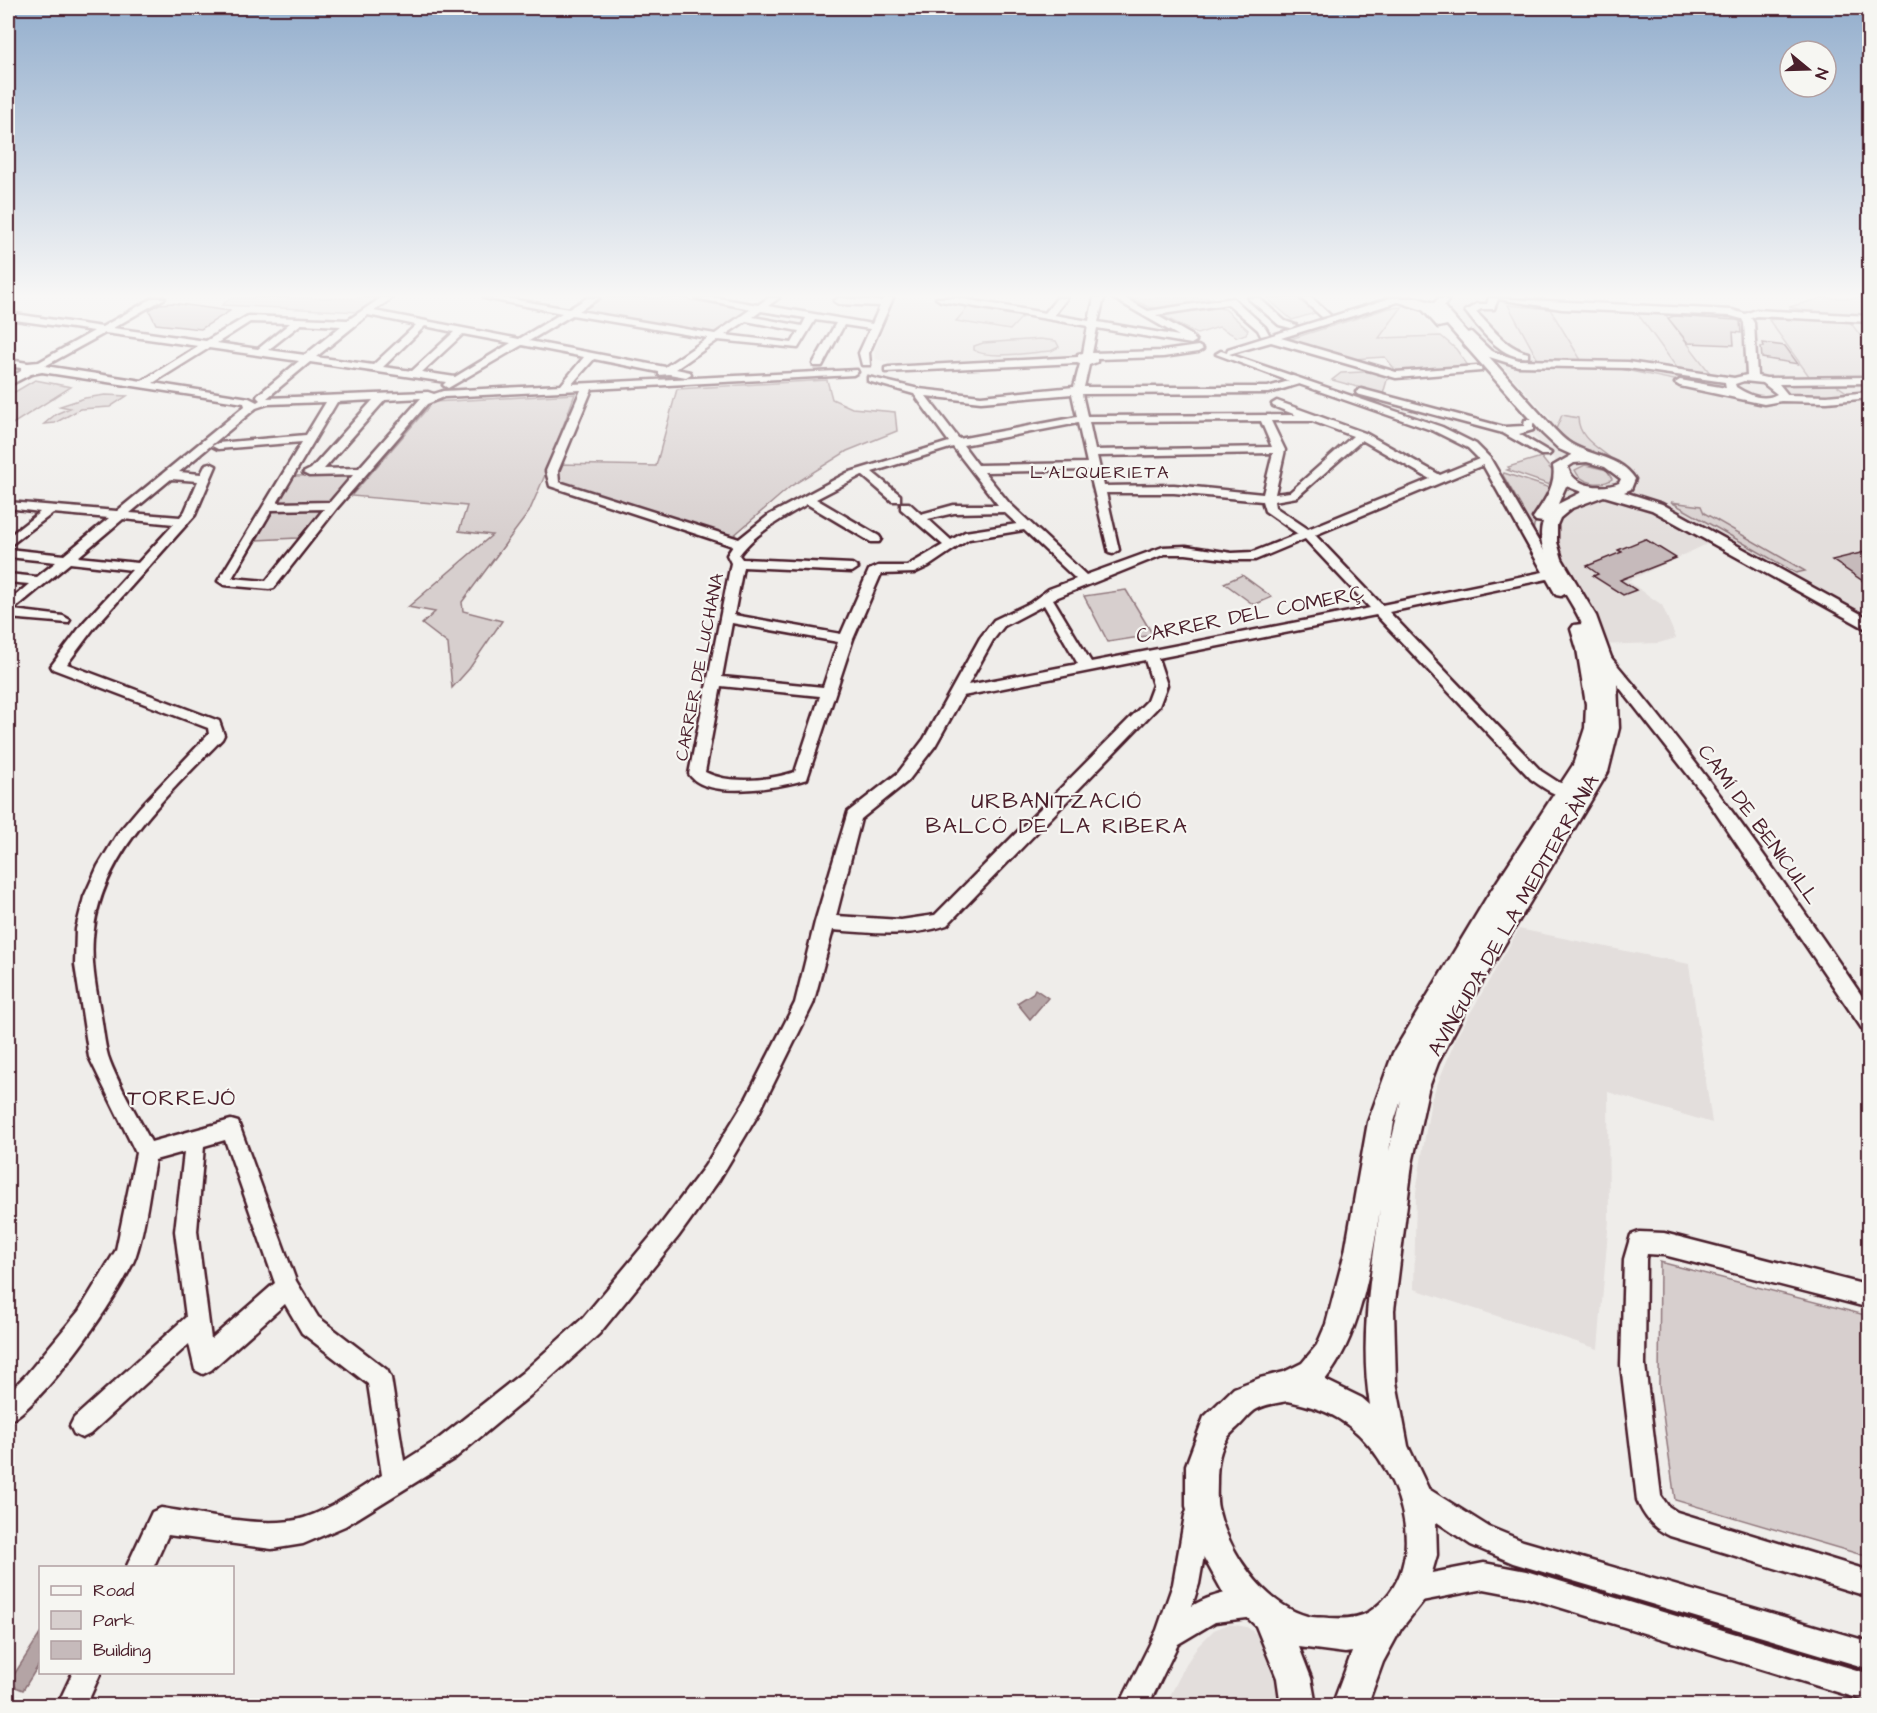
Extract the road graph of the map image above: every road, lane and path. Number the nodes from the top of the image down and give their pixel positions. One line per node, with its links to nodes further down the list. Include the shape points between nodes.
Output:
1 (110, 378): 27 (street)
2 (155, 378): 27 (street)
3 (285, 378): 38 (street)
4 (444, 378): 21 (street)
5 (459, 378): 21 (street)
6 (572, 378): 29 (street)
7 (660, 378): 24 (street)
8 (710, 378): 20 (street)
9 (737, 378): 20 (street)
10 (892, 378): 32 (street)
11 (1081, 378): 30 (street)
12 (1291, 378): 25 (street)
13 (1304, 378): 47 (street)
14 (1494, 378): 46 (main road)
15 (1501, 378): 46 (main road)
16 (1509, 378): 46 (street, via 1544,419)
17 (1660, 378): 34 (street)
18 (1718, 378): 22 (street)
19 (1752, 378): 22 (street); 26 (street)
20 (716, 379): 24 (street)
21 (456, 380): 33 (street)
22 (1732, 380): 34 (street, via 1731,388)
23 (1869, 380): 26 (street)
24 (658, 381): 28 (street)
25 (1299, 381): 31 (street); 56 (street, via 1438,429 1472,446)
26 (1764, 381): 39 (street, via 1782,391)
27 (145, 384): 38 (street)
28 (588, 386): 29 (street); 86 (street, via 552,471 554,484)
29 (564, 387): 33 (street)
30 (1077, 390): 31 (street); 32 (street, via 981,399); 44 (street)
31 (1269, 390): 40 (street)
32 (918, 392): 50 (street)
33 (436, 394): 36 (street); 61 (street, via 423,402)
34 (1740, 394): 39 (street)
35 (1869, 395): 39 (street)
36 (382, 397): 37 (street); 63 (street)
37 (333, 399): 38 (street); 49 (street)
38 (257, 401): 45 (street)
39 (1779, 402)
40 (1277, 404): 42 (street); 43 (street)
41 (1263, 417): 42 (street); 44 (street); 52 (street)
42 (1284, 417): 43 (street)
43 (1310, 418): 48 (street)
44 (1082, 419): 50 (street); 53 (street)
45 (229, 423): 51 (street); 65 (street)
46 (1536, 423): 47 (street, via 1525,430); 55 (main road, via 1564,446); 58 (main road)
47 (1504, 430): 54 (street)
48 (1361, 435): 66 (street); 70 (street, via 1293,495)
49 (308, 438): 51 (street); 64 (street)
50 (956, 443): 59 (street); 62 (street)
51 (219, 446): 57 (street)
52 (1279, 450): 53 (street); 70 (street)
53 (1092, 453): 60 (street)
54 (1545, 453)
55 (1593, 459): 58 (main road, via 1571,459); 67 (main road, via 1612,464)
56 (1486, 460): 66 (street); 94 (street)
57 (209, 469): 65 (street); 80 (street, via 191,512)
58 (1561, 469): 69 (main road, via 1576,485); 98 (main road, via 1556,495 1540,521 1538,536)
59 (976, 470): 60 (street); 75 (street)
60 (1096, 470): 68 (street)
61 (362, 471): 63 (street); 73 (street)
62 (864, 471): 71 (street); 79 (street)
63 (314, 473): 64 (street)
64 (287, 474): 74 (street)
65 (167, 475): 78 (street)
66 (1439, 479): 83 (street)
67 (1628, 479): 69 (main road, via 1626,486); 105 (main road, via 1689,520)
68 (1100, 490): 70 (street, via 1173,489); 88 (street)
69 (1605, 492): 106 (main road, via 1657,507); 109 (main road, AVINGUDA DE LA MEDITERRÀNIA, via 1581,497 1563,507 1552,519 1548,534 1553,556 1584,609)
70 (1268, 498): 83 (street, via 1269,508)
71 (807, 499): 84 (street); 86 (street, via 773,518)
72 (13, 505): 76 (street)
73 (333, 505): 74 (street); 74 (street, via 269,585 224,581)
74 (268, 507)
75 (1006, 507): 77 (street); 81 (street)
76 (52, 508): 78 (street); 85 (street)
77 (974, 508): 79 (street); 82 (street)
78 (119, 515): 80 (street); 90 (street)
79 (919, 518): 87 (street)
80 (182, 521): 92 (street)
81 (1026, 526): 82 (street); 96 (street)
82 (982, 532): 87 (street)
83 (1307, 534): 96 (street, via 1248,557 1163,551); 101 (street)
84 (875, 539)
85 (8, 543)
86 (741, 544): 91 (street, CARRER DE LUCHANA, via 733,555)
87 (950, 545): 107 (street, via 909,570 874,573)
88 (1113, 550)
89 (8, 553): 90 (street)
90 (66, 559): 92 (street); 97 (street)
91 (737, 563): 93 (street); 103 (street, CARRER DE LUCHANA)
92 (140, 567): 118 (street, via 58,666 214,725 217,735 122,838 95,885 85,927 84,964 99,1057)
93 (852, 568)
94 (1549, 574): 98 (street); 101 (street, CARRER DEL COMERÇ)
95 (8, 578): 97 (street)
96 (1084, 580): 99 (street)
97 (38, 581): 100 (street)
98 (1561, 592): 114 (main road, AVINGUDA DE LA MEDITERRÀNIA, via 1586,649 1595,704 1590,746)
99 (1046, 597): 110 (street); 113 (street, via 994,628)
100 (8, 608)
101 (1380, 610): 108 (street, CARRER DEL COMERÇ); 114 (street, via 1536,775)
102 (8, 614): 104 (street)
103 (725, 618): 107 (street); 111 (street, CARRER DE LUCHANA)
104 (63, 620)
105 (1869, 621)
106 (1869, 626)
107 (846, 639): 112 (street)
108 (1150, 656): 110 (street, CARRER DEL COMERÇ); 115 (street, via 1160,685 1150,709 941,920 915,927)
109 (1603, 657): 116 (street, CAMÍ DE BENICULL, via 1728,817); 125 (main road, AVINGUDA DE LA MEDITERRÀNIA, via 1610,730 1598,772 1459,1000 1427,1060 1416,1090 1399,1164 1380,1310 1381,1382)
110 (1087, 667): 113 (street, CARRER DEL COMERÇ)
111 (716, 681): 112 (street); 112 (street, CARRER DE LUCHANA, via 697,774 716,783 788,781 802,775)
112 (830, 692)
113 (958, 692): 115 (street, via 930,742 903,777 854,816)
114 (1566, 791): 122 (main road, AVINGUDA DE LA MEDITERRÀNIA, via 1405,1053 1381,1122 1359,1252 1340,1326 1327,1355 1312,1373)
115 (824, 922): 126 (street, via 804,1004 740,1126 712,1173 670,1230 575,1341 446,1449)
116 (1869, 1024)
117 (195, 1139): 118 (street); 119 (street, via 231,1129); 121 (street, via 186,1231)
118 (146, 1153): 123 (street, via 126,1254 87,1319)
119 (287, 1287): 121 (street, via 203,1362); 126 (street, via 310,1325 380,1378)
120 (1869, 1298): 130 (street, via 1664,1244 1639,1243 1635,1259 1633,1365 1649,1500 1659,1515 1670,1523)
121 (197, 1322): 124 (street)
122 (1288, 1386): 125 (main road, via 1304,1388 1347,1406 1369,1422); 128 (main road, AVINGUDA DE LA MEDITERRÀNIA, via 1246,1399 1224,1416 1206,1449)
123 (8, 1409)
124 (82, 1426)
125 (1393, 1450): 127 (main road)
126 (395, 1482): 129 (street, via 336,1517 303,1531 272,1536 161,1521)
127 (1413, 1490): 131 (main road, via 1421,1525 1420,1559); 135 (street, via 1480,1536 1522,1554)
128 (1200, 1503): 132 (main road, AVINGUDA DE LA MEDITERRÀNIA, via 1218,1557 1234,1583); 134 (street, via 1186,1584)
129 (140, 1566)
130 (1869, 1584)
131 (1411, 1590): 133 (main road); 137 (street, via 1484,1576 1526,1584)
132 (1262, 1610): 133 (main road, via 1299,1631 1332,1637 1362,1634); 134 (street, via 1211,1609); 140 (main road, via 1294,1678)
133 (1388, 1619): 141 (main road, via 1369,1653)
134 (1169, 1635): 139 (street)
135 (1869, 1656)
136 (87, 1674): 138 (street)
137 (1869, 1688)
138 (71, 1706)
139 (1133, 1706)
140 (1299, 1706)
141 (1349, 1706)

